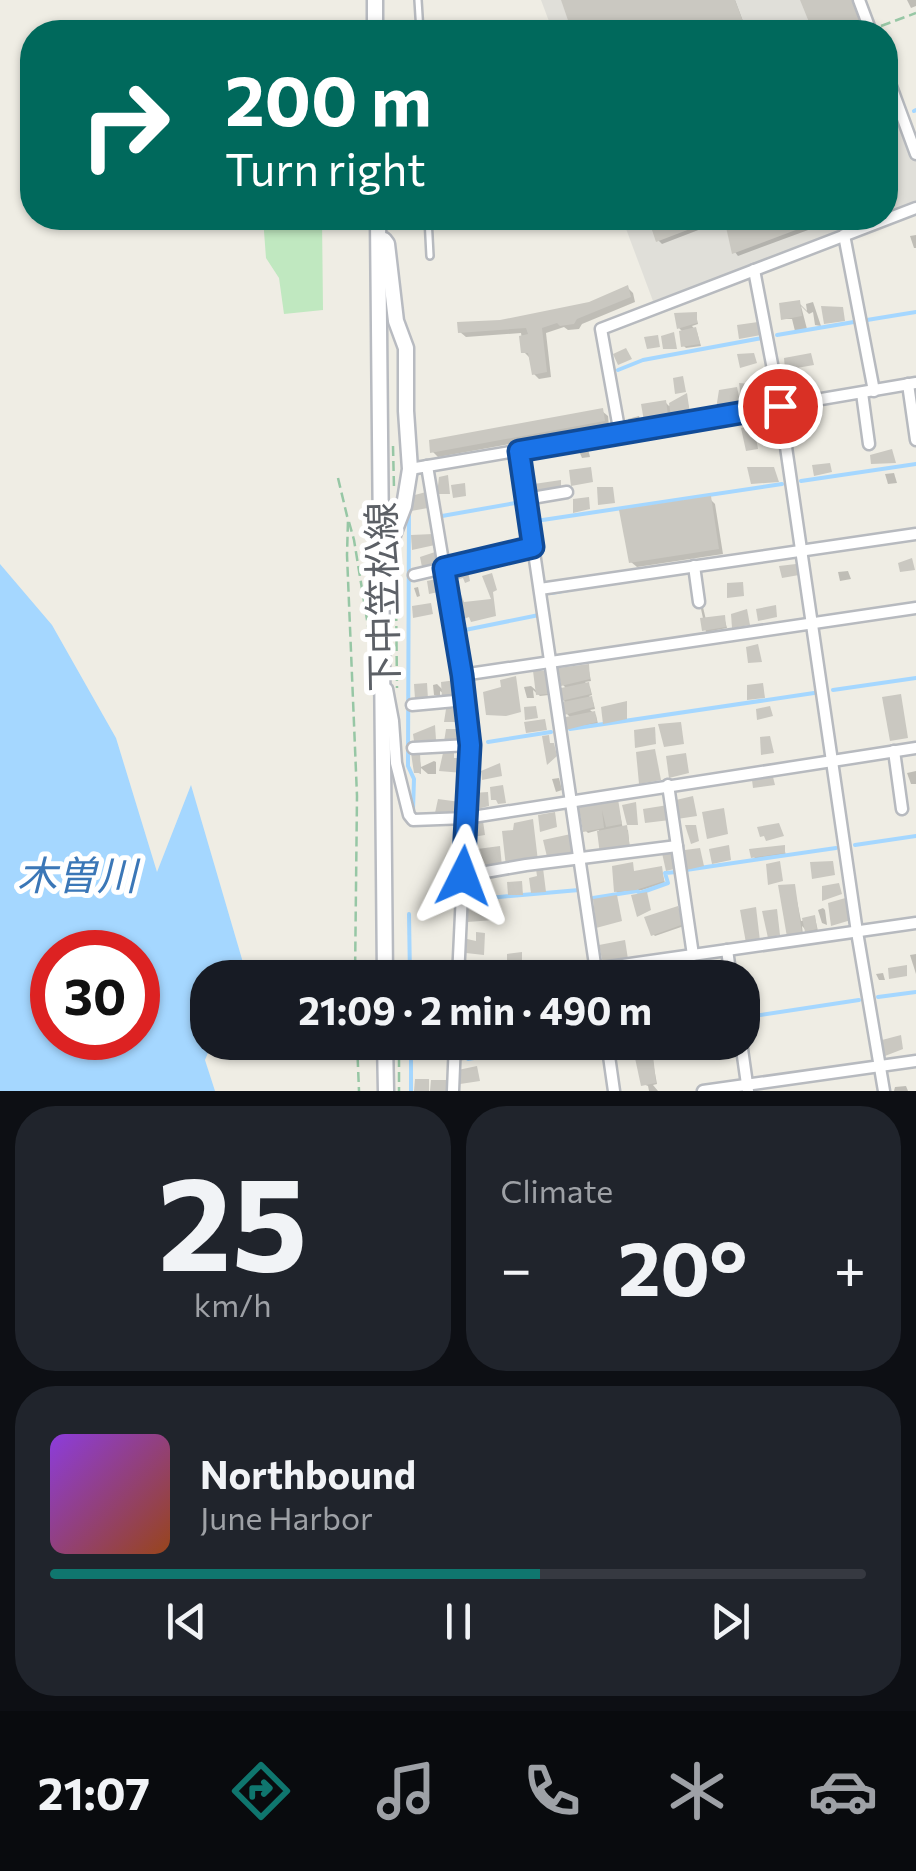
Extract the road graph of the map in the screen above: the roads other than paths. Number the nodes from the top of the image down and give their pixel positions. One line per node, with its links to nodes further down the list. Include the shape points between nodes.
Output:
1 (898, 105): 2 (street)
2 (916, 154)
3 (378, 230): 30 (main road, 下中笠松線)
4 (380, 230): 18 (main road, via 406,348)
5 (429, 230): 8 (lane)
6 (857, 230): 7 (street)
7 (844, 235): 9 (street); 11 (street)
8 (430, 256)
9 (754, 270): 12 (street); 13 (street, via 602,330)
10 (912, 384): 11 (street); 14 (street)
11 (868, 392): 12 (street); 15 (street)
12 (780, 406): 13 (street); 23 (street)
13 (620, 434): 16 (street)
14 (916, 440)
15 (869, 444)
16 (519, 451): 17 (street); 20 (street)
17 (427, 466): 18 (street); 25 (street)
18 (410, 469): 30 (main road)
19 (567, 492): 20 (street)
20 (526, 500): 22 (street)
21 (916, 534): 23 (street)
22 (533, 547): 25 (street); 27 (street)
23 (802, 550): 24 (street); 31 (street)
24 (694, 566): 27 (street); 28 (street)
25 (444, 568): 26 (street); 33 (street)
26 (414, 575)
27 (540, 589): 32 (street)
28 (699, 602)
29 (916, 608): 31 (street)
30 (380, 609): 34 (main road, 下中笠松線)
31 (814, 622): 32 (street); 41 (street)
32 (550, 664): 33 (street); 43 (street)
33 (462, 675): 35 (street)
34 (382, 682): 45 (street, via 412,820); 53 (main road, 下中笠松線)
35 (466, 700): 36 (street); 37 (street)
36 (412, 704)
37 (470, 745): 38 (street); 45 (street)
38 (413, 748)
39 (916, 748): 40 (street)
40 (894, 752): 41 (street); 44 (street)
41 (832, 760): 42 (street); 50 (street)
42 (668, 785): 43 (street); 46 (street)
43 (570, 800): 45 (street); 47 (street)
44 (902, 810)
45 (466, 818): 48 (street)
46 (677, 846): 47 (street); 52 (street)
47 (579, 860): 48 (street); 55 (street)
48 (463, 876): 54 (street)
49 (916, 923): 50 (street)
50 (858, 932): 51 (street); 63 (street)
51 (727, 950): 52 (street); 57 (street)
52 (693, 955): 56 (street)
53 (384, 960)
54 (459, 960)
55 (594, 960)
56 (666, 960)
57 (728, 960)
58 (385, 1060): 65 (main road)
59 (454, 1060): 66 (street)
60 (610, 1060): 67 (street)
61 (744, 1060): 64 (street)
62 (916, 1060): 63 (street)
63 (880, 1066): 64 (street); 69 (street)
64 (748, 1087): 68 (street)
65 (386, 1091)
66 (452, 1091)
67 (614, 1091)
68 (703, 1091)
69 (884, 1091)

